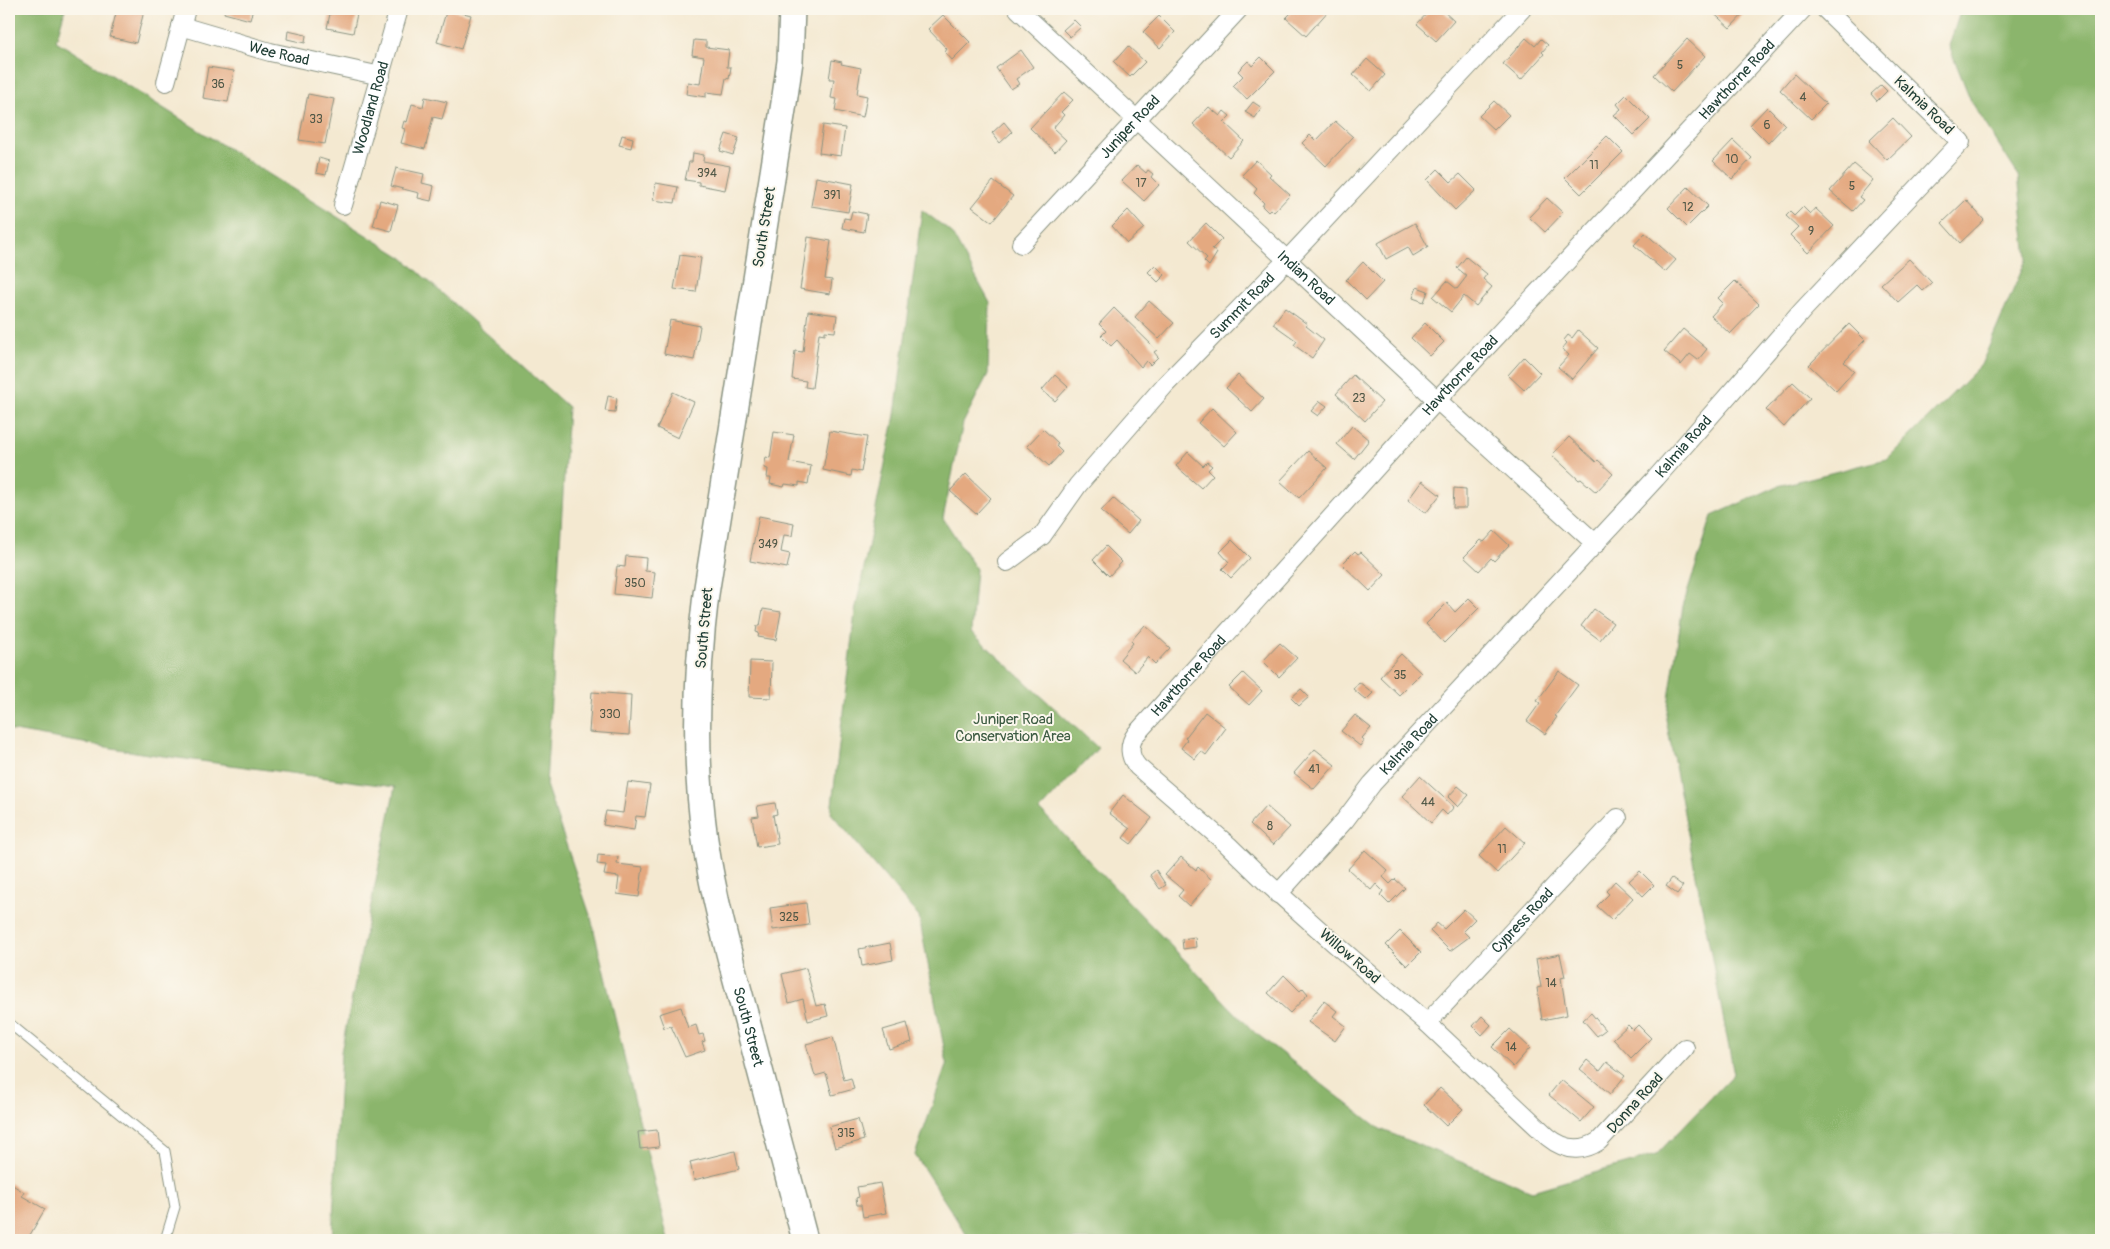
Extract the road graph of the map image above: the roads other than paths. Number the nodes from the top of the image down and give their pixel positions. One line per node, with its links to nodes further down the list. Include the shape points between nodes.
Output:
1 (186, 9): 9 (street)
2 (399, 9): 10 (street, Woodland Road)
3 (792, 9): 27 (main road, South Street, via 784,104 706,594 698,723 702,816 713,883)
4 (1018, 9): 12 (street, Indian Road)
5 (1239, 9): 12 (street, Juniper Road)
6 (1522, 9): 15 (street, Summit Road)
7 (1803, 9): 16 (street, Hawthorne Road)
8 (1825, 9): 17 (street, Kalmia Road, via 1962,142 1803,310)
9 (181, 26): 10 (street, Wee Road, via 270,52); 11 (street)
10 (380, 76): 13 (street, Woodland Road)
11 (166, 82)
12 (1136, 120): 14 (street, Juniper Road); 15 (street, Indian Road)
13 (343, 206)
14 (1022, 244)
15 (1286, 260): 16 (street, Indian Road); 18 (street, Summit Road, via 1166,386 1078,485 1042,536)
16 (1437, 400): 17 (street, Indian Road); 19 (street, Hawthorne Road, via 1136,734)
17 (1596, 544): 21 (street, Kalmia Road, via 1372,784)
18 (1007, 562)
19 (1130, 752): 21 (street, Willow Road, via 1138,767 1221,838)
20 (1618, 818): 23 (street, Cypress Road)
21 (1278, 894): 23 (street, Willow Road)
22 (9, 1023): 26 (lane, via 165,1151 174,1207)
23 (1427, 1023): 25 (street, Willow Road, via 1548,1137 1562,1146)
24 (1685, 1048): 25 (street, Donna Road, via 1599,1141)
25 (1578, 1149)
26 (165, 1240)
27 (805, 1240)

